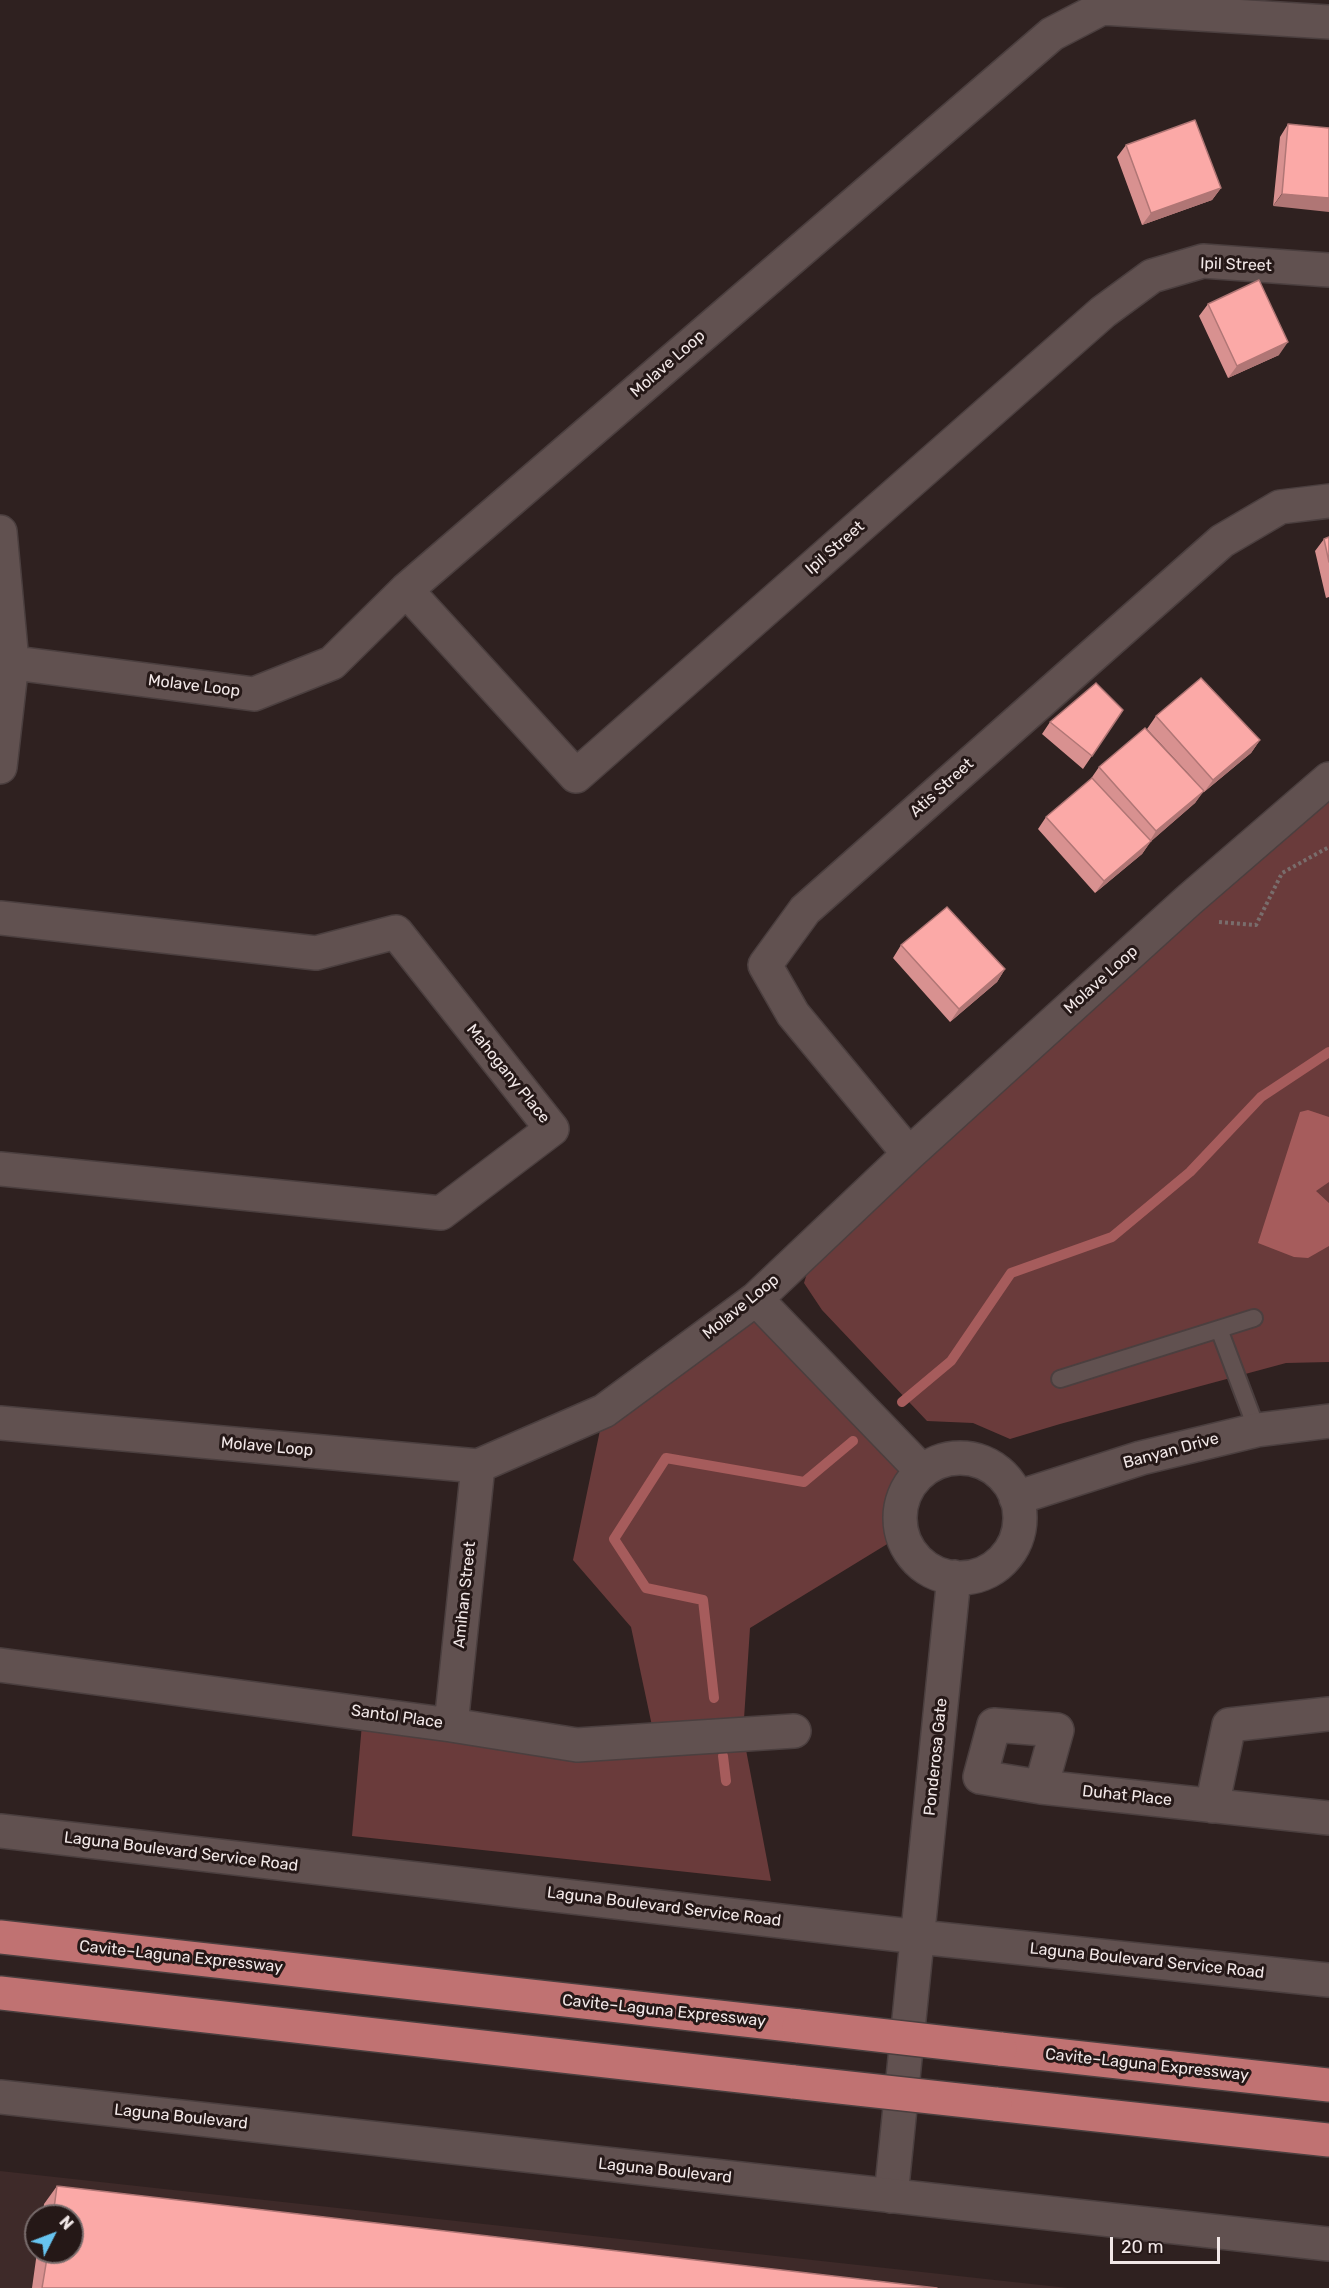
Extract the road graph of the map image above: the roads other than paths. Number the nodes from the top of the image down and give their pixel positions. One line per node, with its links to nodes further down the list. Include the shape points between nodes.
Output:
1 (1329, 22): 5 (street, Molave Loop, via 1102,8 1052,34)
2 (1329, 270): 5 (street, Ipil Street, via 1203,261 1152,276 1103,312 576,776)
3 (1329, 501): 10 (street, Atis Street, via 1280,507 1222,541 805,910 765,965 793,1014)
4 (0, 532): 6 (street)
5 (406, 590): 6 (street, Molave Loop, via 332,663 254,694)
6 (6, 661): 7 (street)
7 (0, 767)
8 (1329, 779): 10 (street, Molave Loop)
9 (0, 918): 11 (street, Mahogany Place, via 316,953 396,932 552,1129 441,1213)
10 (909, 1154): 12 (street, Molave Loop)
11 (0, 1169)
12 (756, 1299): 19 (street, Molave Loop, via 604,1411); 20 (street)
13 (1254, 1318): 14 (lane)
14 (1219, 1329): 15 (lane); 18 (lane)
15 (1060, 1379)
16 (1329, 1421): 18 (street, Banyan Drive)
17 (0, 1423): 19 (street, Molave Loop)
18 (1257, 1430): 21 (street, Banyan Drive, via 1141,1458)
19 (478, 1466): 25 (street, Amihan Street)
20 (922, 1471): 21 (street, via 957,1458 976,1460 1007,1481); 22 (street, via 903,1500 902,1535 922,1564)
21 (1016, 1498): 22 (street, via 1020,1518 1017,1538 1007,1555 993,1569 974,1576)
22 (954, 1577): 31 (street, Ponderosa Gate)
23 (0, 1665): 25 (street, Santol Place)
24 (1329, 1714): 28 (street, via 1229,1725)
25 (452, 1725): 26 (street, Santol Place, via 577,1745)
26 (794, 1731)
27 (1041, 1787): 28 (street, Duhat Place)
28 (1212, 1806): 29 (street, Duhat Place)
29 (1329, 1818)
30 (0, 1832): 31 (street, Laguna Boulevard Service Road)
31 (918, 1936): 33 (street, Laguna Boulevard Service Road); 38 (street, Ponderosa Gate)
32 (0, 1937): 35 (highway, Cavite–Laguna Expressway, bridge)
33 (1329, 1980)
34 (0, 1993): 37 (highway, bridge)
35 (1329, 2085)
36 (0, 2097): 38 (street, Laguna Boulevard)
37 (1329, 2140)
38 (891, 2196): 39 (street, Laguna Boulevard)
39 (1329, 2244)

